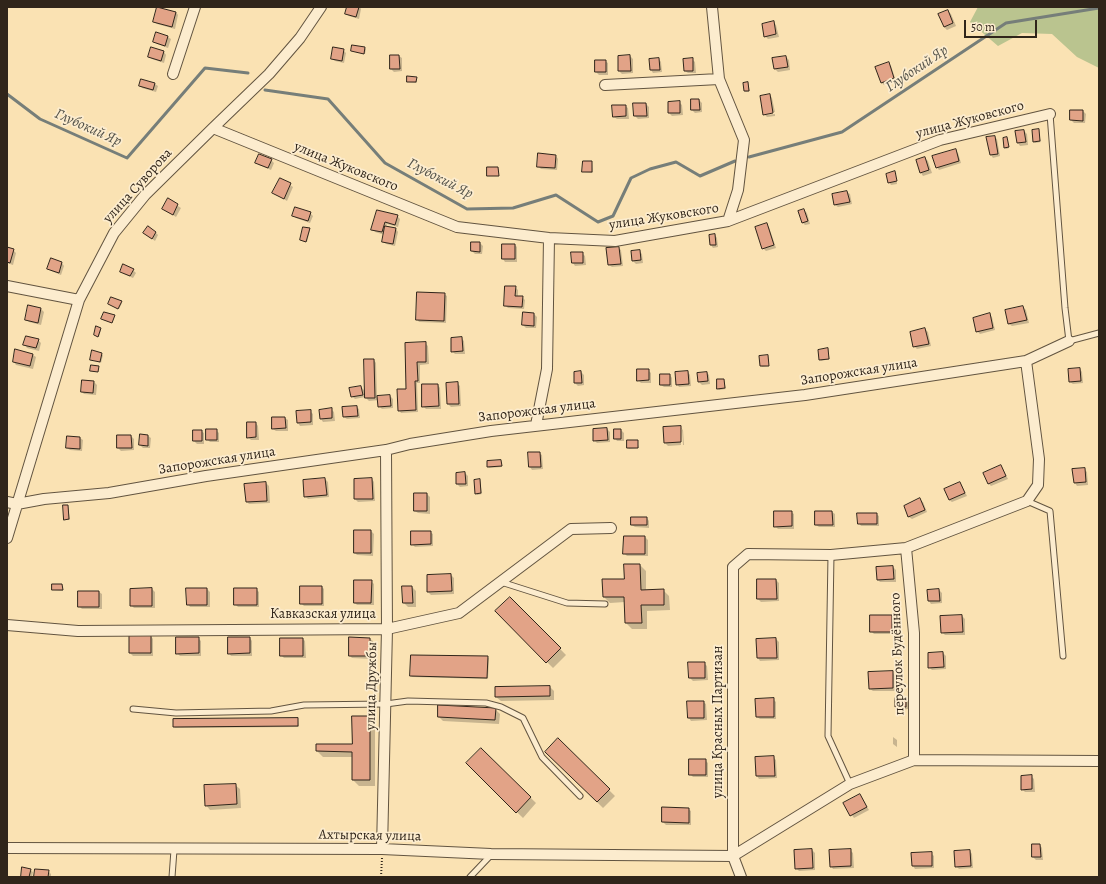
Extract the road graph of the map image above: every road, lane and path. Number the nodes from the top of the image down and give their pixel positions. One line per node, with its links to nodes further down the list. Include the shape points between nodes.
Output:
1 (195, 7): 4 (street)
2 (322, 7): 8 (street, улица Суворова, via 269,74)
3 (712, 7): 5 (street)
4 (173, 74)
5 (720, 79): 6 (street); 9 (street, via 744,140 738,190)
6 (605, 85)
7 (1050, 114): 9 (street, улица Жуковского, via 940,140); 14 (lane)
8 (213, 128): 10 (street, улица Жуковского, via 457,227); 12 (street, улица Суворова, via 145,195 114,232)
9 (728, 221): 10 (street, улица Жуковского, via 615,241)
10 (549, 238): 16 (street, via 547,369)
11 (7, 286): 12 (street)
12 (79, 300): 19 (street, улица Суворова)
13 (1099, 334): 14 (lane)
14 (1069, 341): 15 (street, Запорожская улица)
15 (1026, 361): 16 (street, Запорожская улица, via 805,395); 18 (street, via 1039,459 1038,485)
16 (536, 425): 17 (street, Запорожская улица, via 491,430)
17 (386, 450): 19 (street, Запорожская улица, via 109,493); 27 (street, улица Дружбы)
18 (1027, 501): 22 (street); 28 (lane, via 1050,511)
19 (12, 503): 21 (street, улица Суворова)
20 (611, 528): 24 (street, Кавказская улица, via 571,529)
21 (7, 538)
22 (906, 548): 23 (street); 31 (street, переулок Будённого, via 914,633)
23 (831, 555): 33 (lane, via 828,736); 39 (street, улица Красных Партизан, via 748,554 733,567)
24 (501, 582): 25 (lane, via 567,603); 27 (street, Кавказская улица, via 459,613)
25 (604, 604)
26 (7, 624): 27 (street, Кавказская улица, via 78,631)
27 (387, 629): 29 (street, улица Дружбы)
28 (1063, 656)
29 (386, 704): 30 (lane, via 304,706 271,712 176,713); 34 (lane, via 408,701 486,703 501,707 523,718 542,757); 36 (street, улица Дружбы)
30 (133, 709)
31 (914, 760): 32 (street); 33 (street)
32 (1099, 761)
33 (850, 784): 39 (street)
34 (580, 796)
35 (7, 848): 37 (street, Ахтырская улица)
36 (382, 849): 37 (street, Ахтырская улица); 38 (street, Ахтырская улица); 41 (path)
37 (174, 850): 40 (lane)
38 (491, 854): 39 (street, Ахтырская улица); 42 (lane)
39 (733, 856): 43 (street, улица Красных Партизан)
40 (172, 877)
41 (381, 877)
42 (470, 877)
43 (740, 877)

